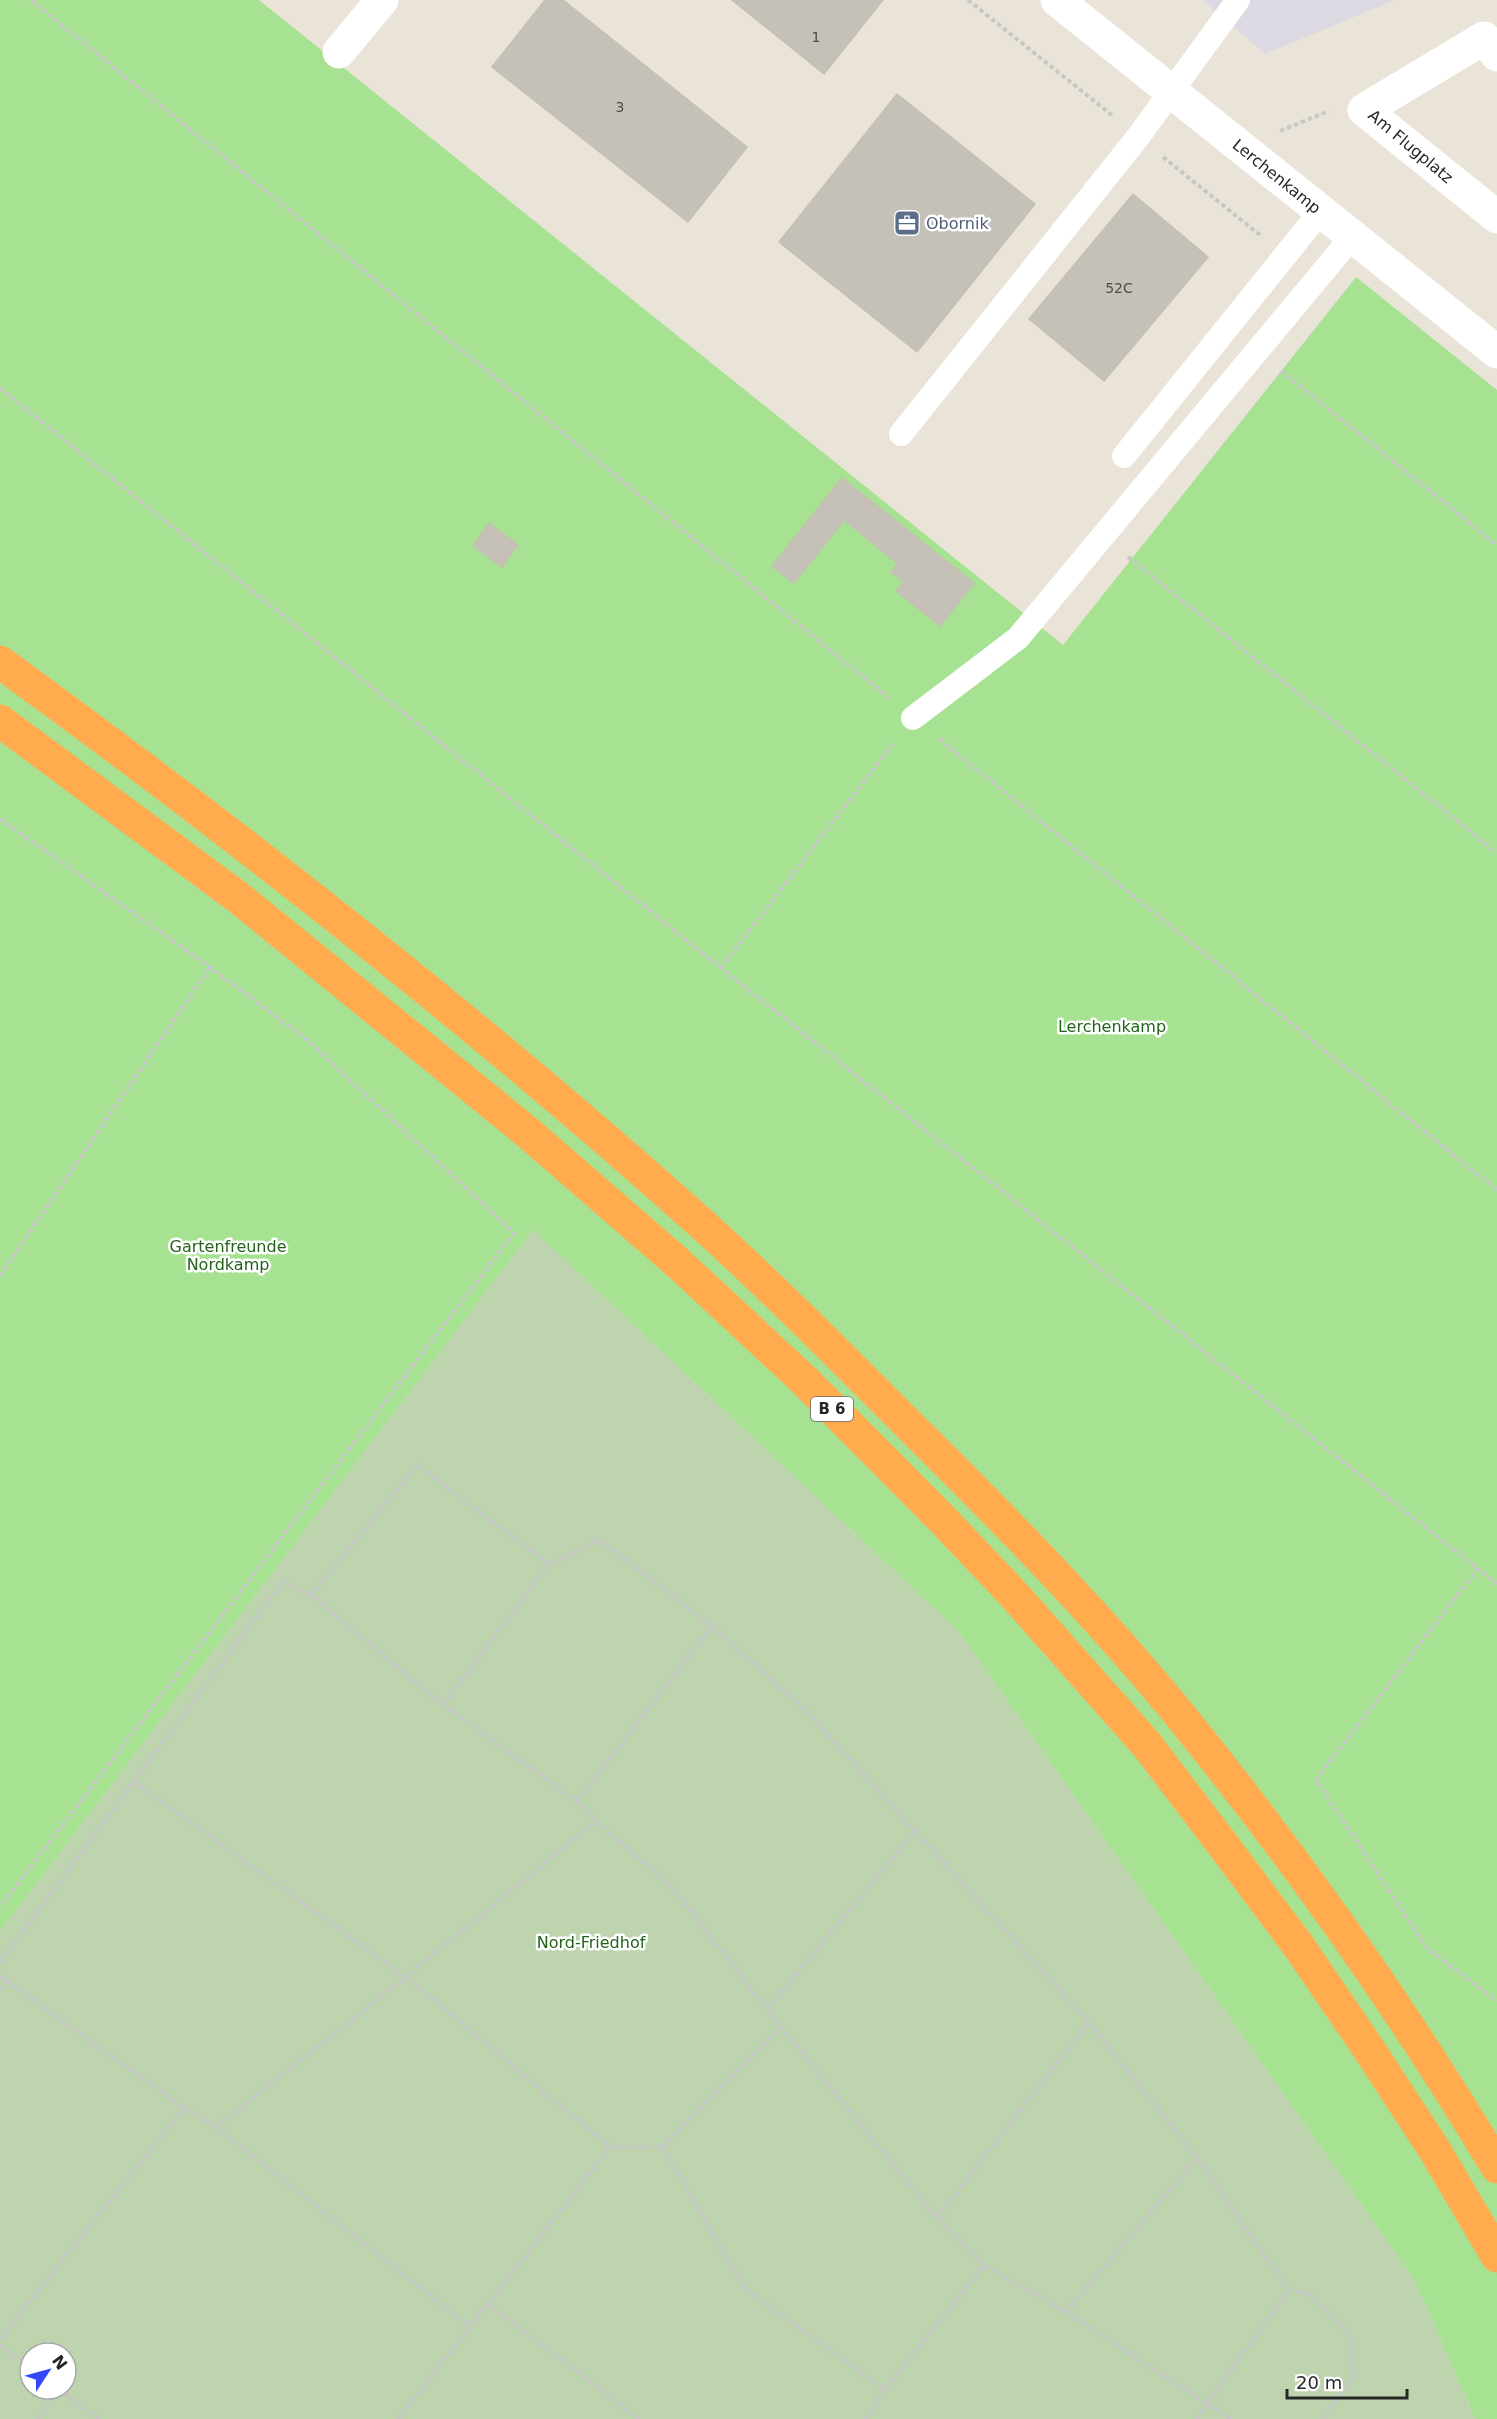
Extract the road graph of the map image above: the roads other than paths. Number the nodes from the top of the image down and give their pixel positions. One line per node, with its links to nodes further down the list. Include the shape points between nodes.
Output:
1 (382, 0): 5 (street)
2 (1057, 0): 6 (street, Lerchenkamp)
3 (1238, 0): 6 (lane)
4 (1493, 40): 8 (street, Am Flugplatz, via 1364,110)
5 (339, 52)
6 (1171, 92): 7 (street, Lerchenkamp); 11 (lane)
7 (1321, 211): 9 (street, Lerchenkamp); 12 (lane)
8 (1497, 217)
9 (1352, 237): 10 (street, Lerchenkamp); 14 (lane, via 1018,638)
10 (1497, 352)
11 (901, 434)
12 (1124, 456)
13 (0, 662): 16 (highway, B 6, via 266,863 555,1096 715,1236 831,1346 976,1492 1180,1715 1337,1920)
14 (913, 718)
15 (0, 721): 17 (highway, B 6, via 239,898 525,1131 678,1263 804,1380 944,1521 1140,1737 1217,1837 1368,2048)
16 (1497, 2167)
17 (1497, 2256)

